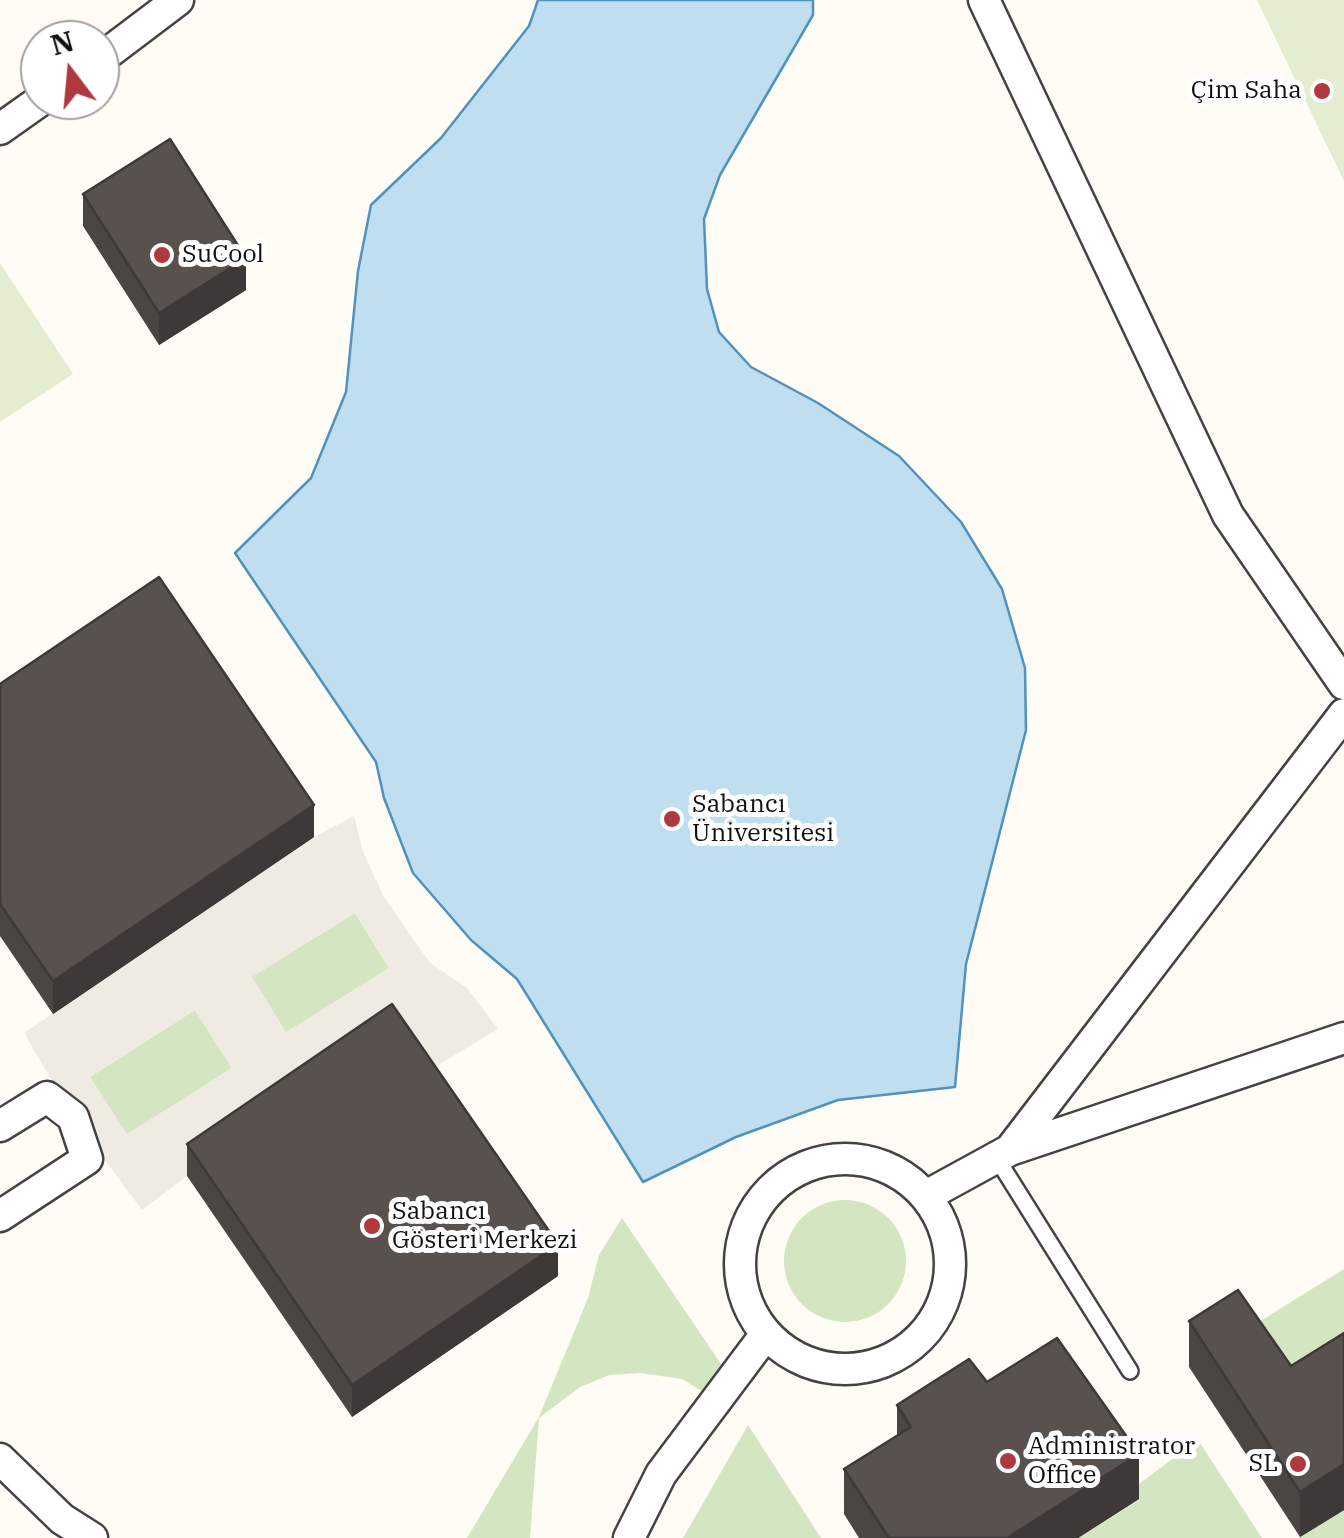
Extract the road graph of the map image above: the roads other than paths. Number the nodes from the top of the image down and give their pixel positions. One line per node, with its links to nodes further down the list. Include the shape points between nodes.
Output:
1 (178, 0): 3 (street)
2 (984, 0): 4 (street, via 1228,515)
3 (120, 44)
4 (1344, 684)
5 (1344, 714): 8 (street)
6 (1344, 1038): 8 (street)
7 (0, 1126): 10 (street, via 47,1097 73,1117 87,1160)
8 (1003, 1154): 9 (street); 12 (lane)
9 (926, 1196): 11 (street, via 946,1232 950,1272 939,1312 914,1344 878,1364 838,1370 798,1359); 11 (street, via 893,1170 853,1159 812,1164 776,1185 750,1218 740,1258 745,1299)
10 (0, 1216)
11 (766, 1334): 15 (street, via 661,1474)
12 (1130, 1372)
13 (0, 1459): 14 (street, via 62,1519)
14 (92, 1538)
15 (629, 1538)

